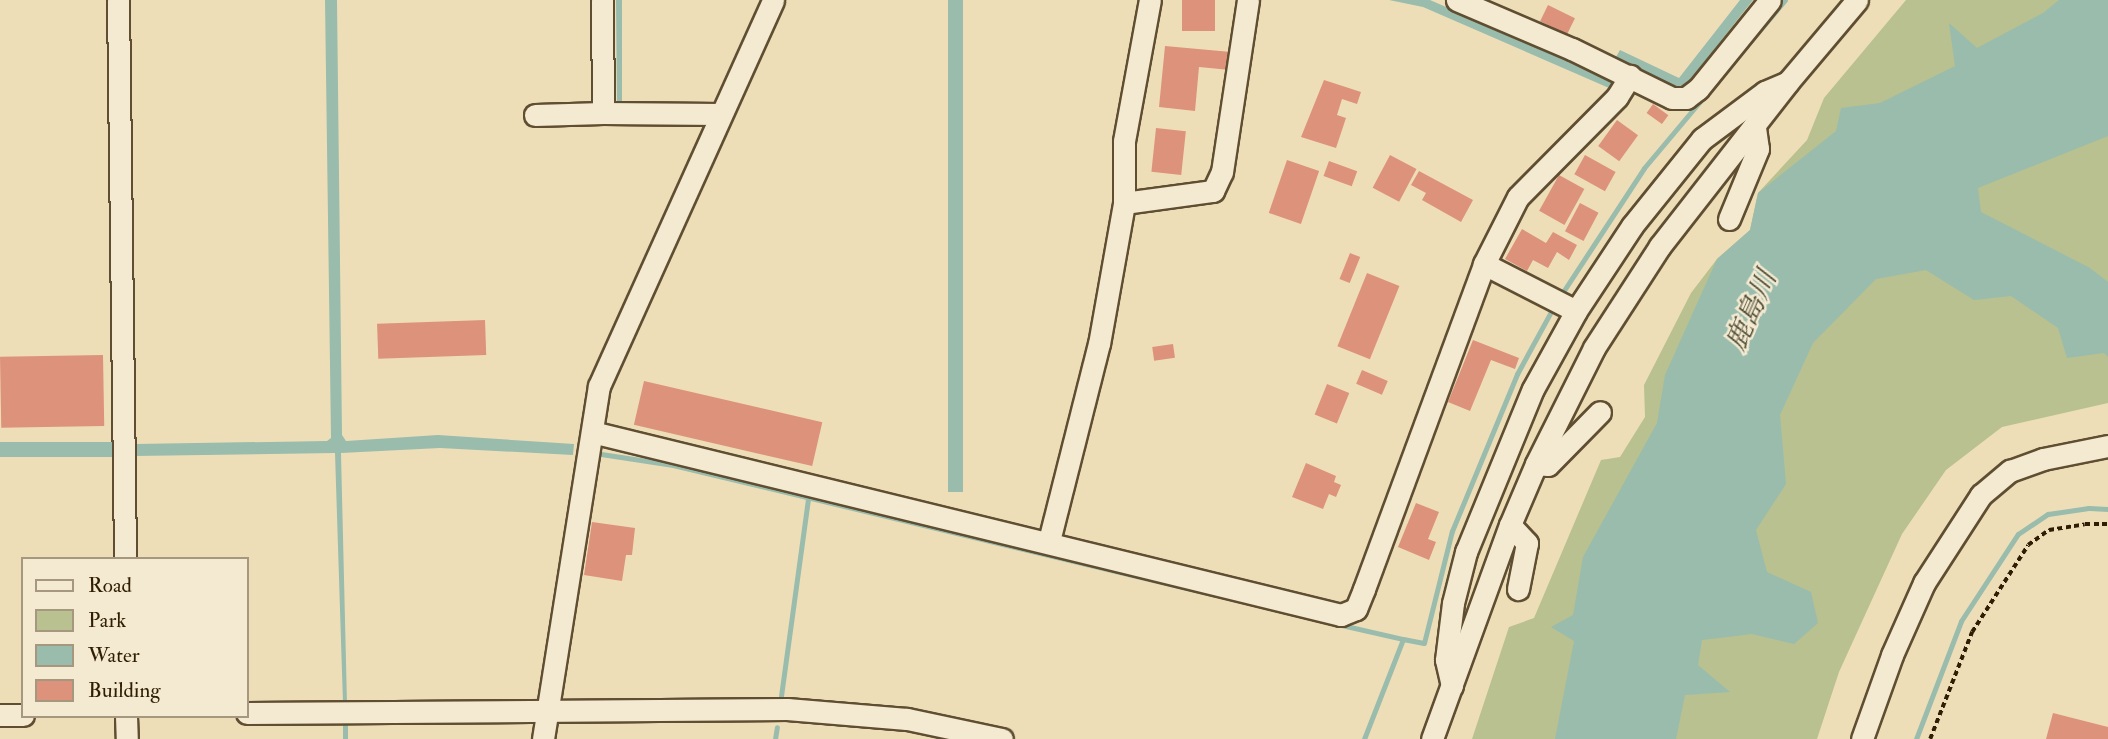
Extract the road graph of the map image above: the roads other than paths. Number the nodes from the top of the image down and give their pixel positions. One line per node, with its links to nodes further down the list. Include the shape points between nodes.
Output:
1 (118, 0): 25 (street)
2 (602, 0): 11 (street)
3 (773, 0): 12 (street)
4 (1150, 0): 15 (street, via 1124,141)
5 (1248, 0): 15 (street, via 1222,172 1213,191)
6 (1457, 0): 9 (street)
7 (1770, 0): 9 (street, via 1686,98 1672,98)
8 (1857, 0): 10 (street)
9 (1620, 72): 17 (street, via 1617,97 1518,197)
10 (1788, 82): 14 (street); 18 (street, via 1765,92 1702,139)
11 (603, 113): 12 (street); 13 (street)
12 (720, 114): 20 (street, via 598,386)
13 (535, 115)
14 (1755, 128): 16 (street, via 1758,149); 22 (street, via 1660,246 1594,348)
15 (1124, 203): 24 (street, via 1099,344)
16 (1729, 219)
17 (1483, 264): 18 (street); 24 (street, via 1356,609 1341,615)
18 (1564, 304): 27 (street, via 1466,552 1446,660)
19 (1600, 412): 22 (street, via 1548,465)
20 (592, 432): 24 (street); 28 (street)
21 (2108, 446): 37 (street, via 2010,471 1981,495 1924,583)
22 (1536, 464): 23 (street)
23 (1510, 525): 26 (street, via 1527,543); 27 (street)
24 (1049, 541)
25 (125, 557)
26 (1518, 589)
27 (1452, 685): 33 (street)
28 (548, 710): 29 (street); 35 (street); 36 (street, via 787,709 907,719)
29 (248, 713)
30 (0, 715): 31 (street)
31 (21, 715)
32 (126, 718): 34 (street)
33 (1431, 738)
34 (127, 739)
35 (543, 739)
36 (1002, 739)
37 (1862, 739)

